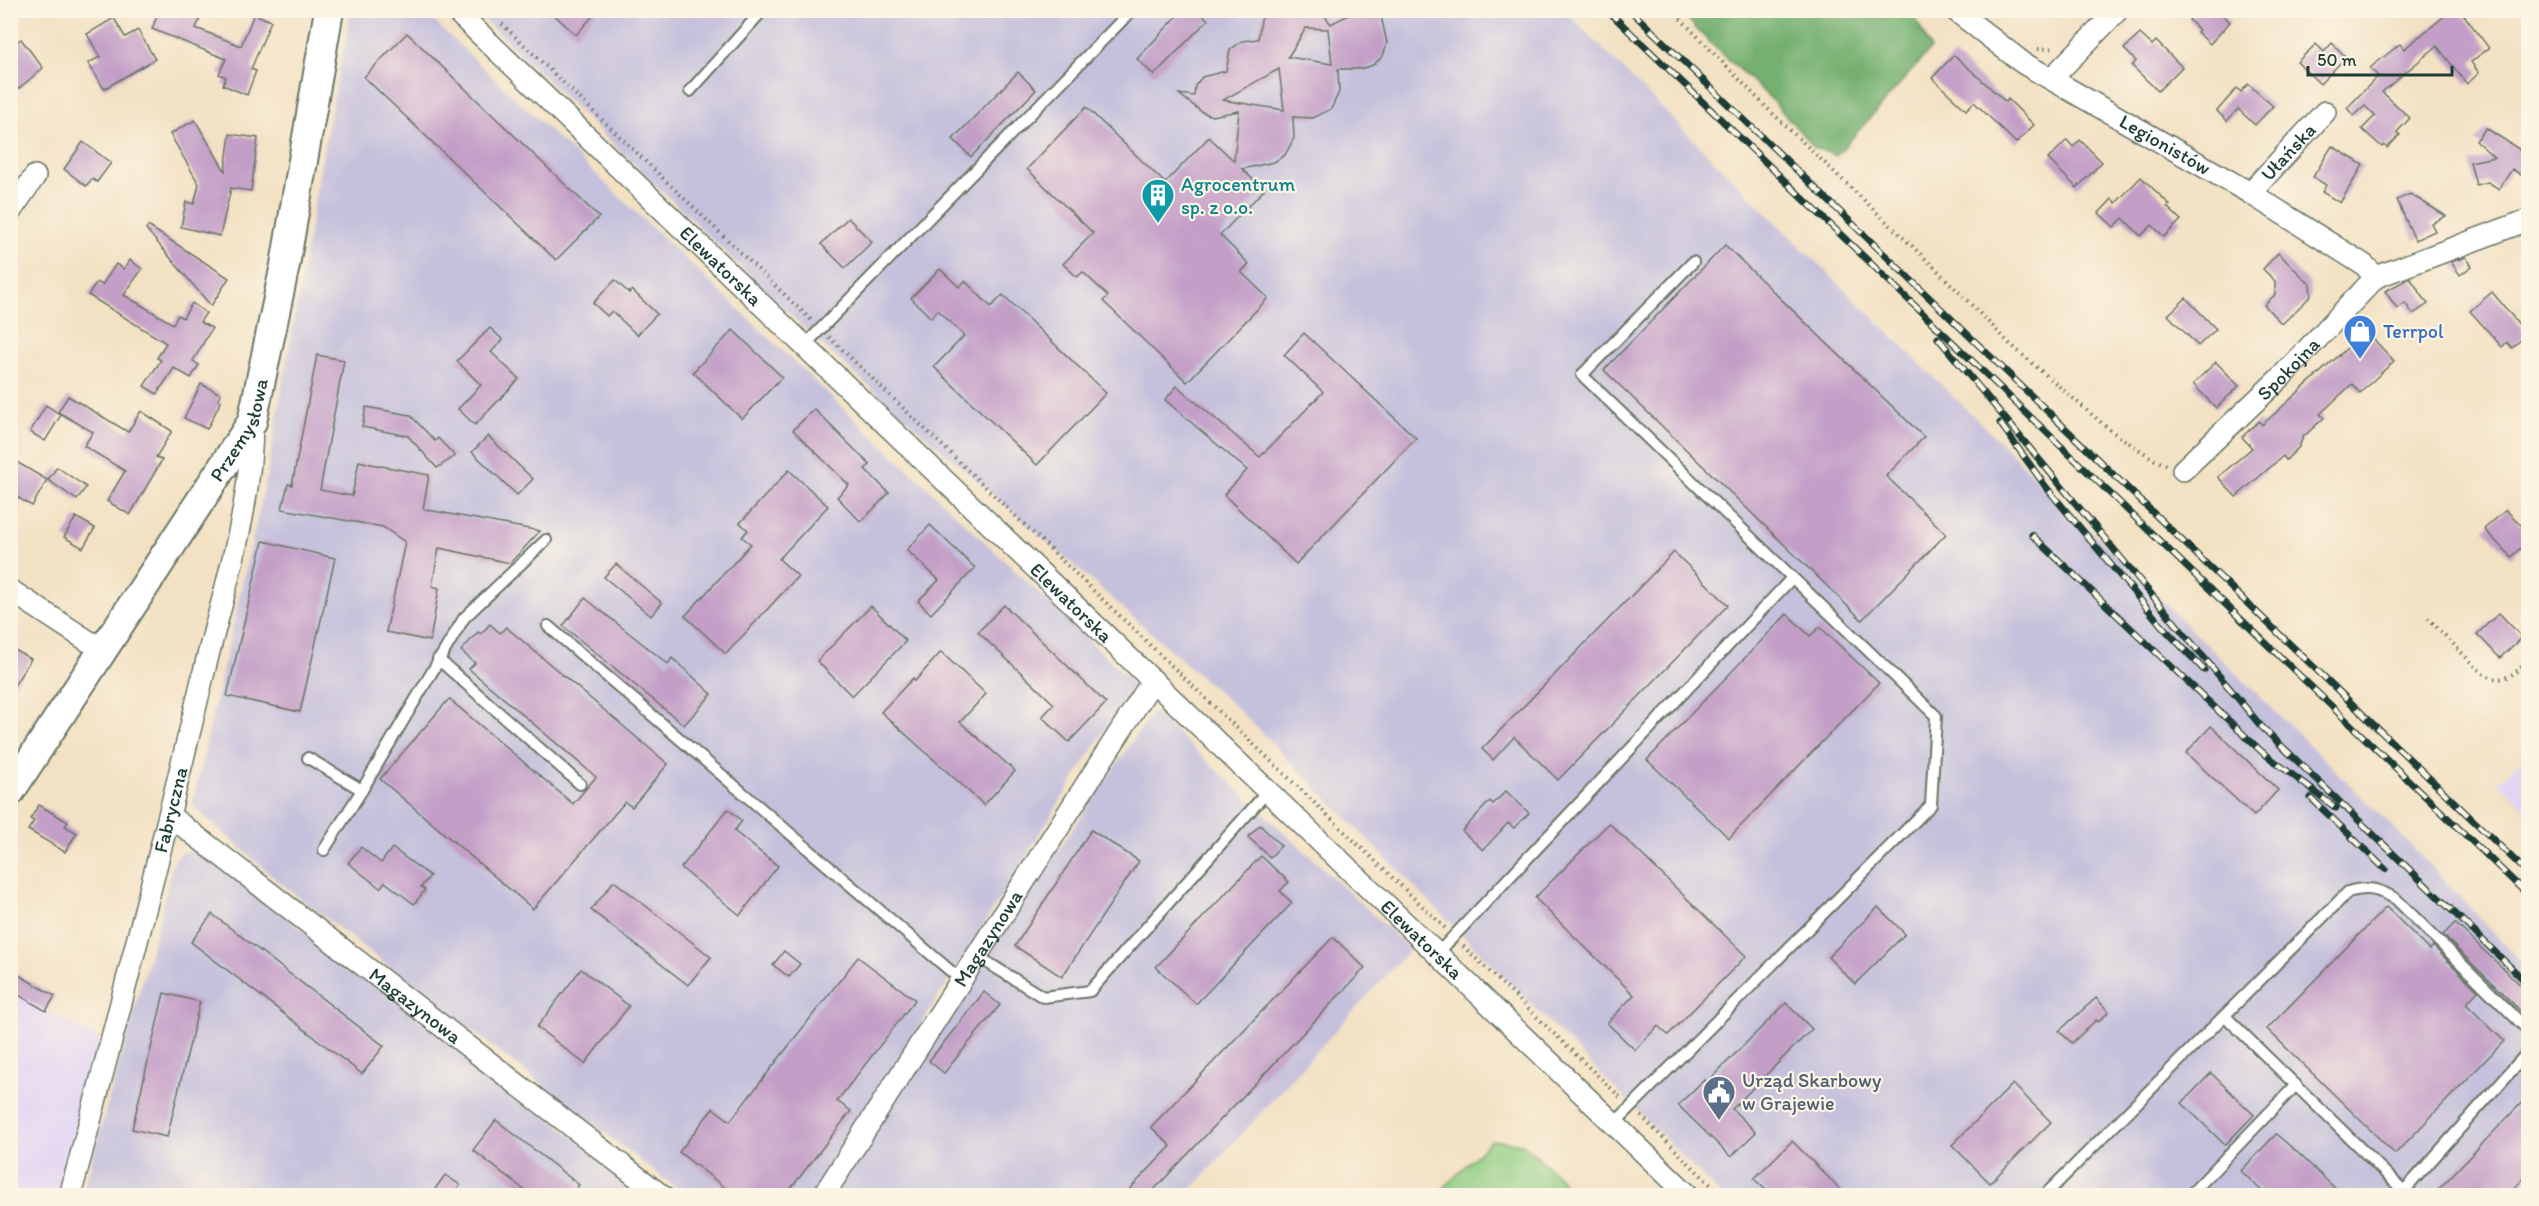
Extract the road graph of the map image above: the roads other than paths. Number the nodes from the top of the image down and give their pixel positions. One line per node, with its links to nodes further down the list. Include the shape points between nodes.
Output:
1 (329, 10): 17 (street, Przemysłowa, via 285,266)
2 (455, 10): 16 (street, Elewatorska)
3 (763, 10): 8 (lane)
4 (1131, 10): 16 (lane)
5 (1955, 10): 7 (street, Legionistów, via 2023,63)
6 (2118, 10): 7 (street)
7 (2052, 78): 11 (street, Legionistów)
8 (690, 91)
9 (2325, 112): 11 (street, Ułańska)
10 (35, 176): 12 (street)
11 (2250, 193): 15 (street, Legionistów, via 2364,265)
12 (10, 212)
13 (2529, 220): 15 (street, Spokojna)
14 (1693, 262): 22 (lane, via 1582,375)
15 (2376, 277): 18 (street, Spokojna, via 2282,376)
16 (804, 346): 27 (street, Elewatorska)
17 (252, 422): 19 (street, Przemysłowa); 20 (street, Fabryczna, via 252,453)
18 (2183, 470)
19 (205, 492): 20 (street, via 225,491 234,498); 25 (street, Przemysłowa)
20 (242, 516): 33 (street, Fabryczna)
21 (546, 540): 26 (lane, via 464,618)
22 (1792, 578): 35 (lane); 42 (lane, via 1936,716 1931,805)
23 (10, 590): 25 (street, via 88,641)
24 (548, 626): 37 (lane)
25 (104, 647): 32 (street, Przemysłowa)
26 (438, 659): 29 (lane); 30 (lane)
27 (1153, 681): 31 (street, Elewatorska); 36 (street, Magazynowa)
28 (308, 758): 30 (lane)
29 (580, 784)
30 (362, 790): 34 (lane)
31 (1268, 791): 35 (street, Elewatorska); 36 (lane, via 1090,991 1043,998)
32 (10, 792)
33 (170, 816): 43 (street, Magazynowa); 45 (street, Fabryczna)
34 (324, 850)
35 (1437, 954): 42 (street, Elewatorska)
36 (977, 956): 37 (street, Magazynowa)
37 (961, 980): 46 (street, Magazynowa)
38 (2225, 1016): 39 (lane, via 2348,892 2362,887 2378,889 2396,899); 41 (lane); 48 (lane)
39 (2529, 1030)
40 (2529, 1053): 44 (lane)
41 (2296, 1085): 44 (lane); 49 (lane)
42 (1614, 1124): 47 (street, Elewatorska)
43 (650, 1192)
44 (2406, 1193)
45 (70, 1196)
46 (823, 1196)
47 (1689, 1196)
48 (2044, 1196)
49 (2189, 1196)

